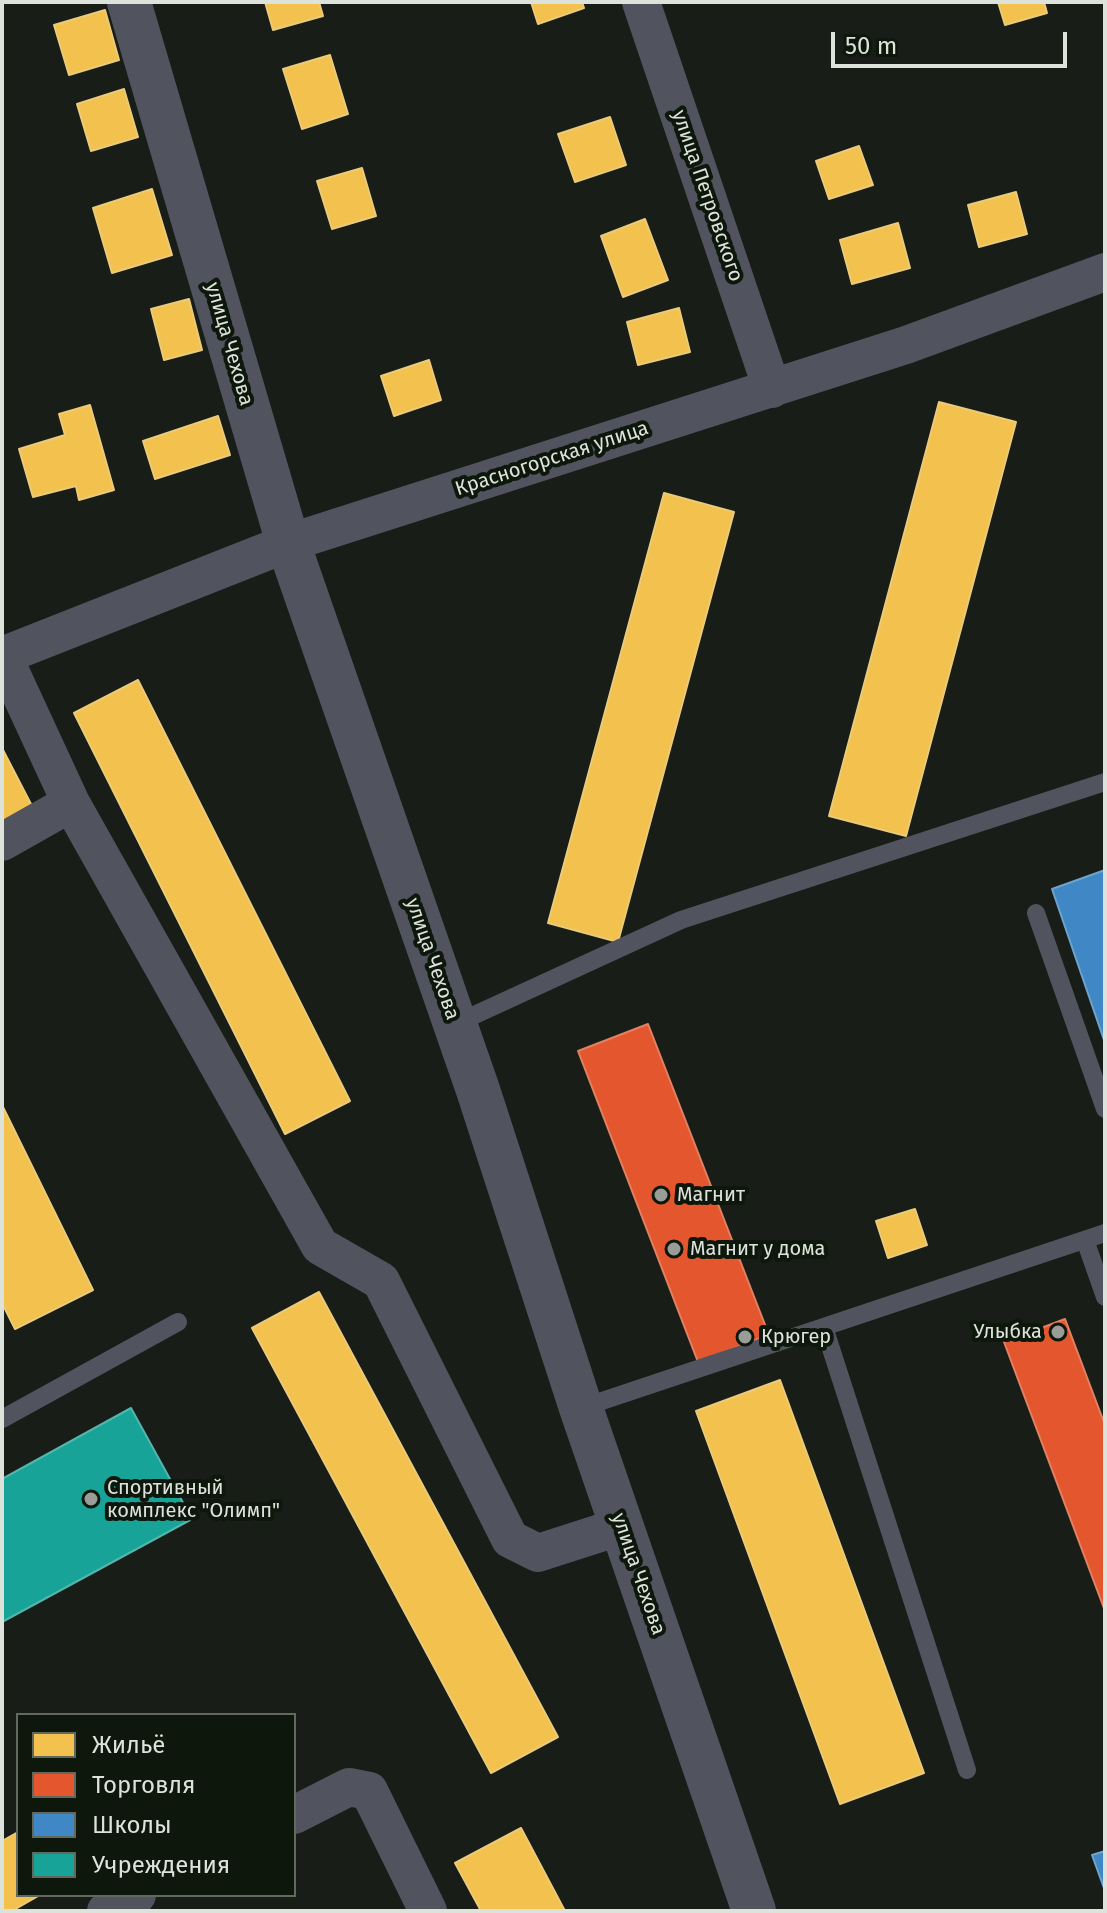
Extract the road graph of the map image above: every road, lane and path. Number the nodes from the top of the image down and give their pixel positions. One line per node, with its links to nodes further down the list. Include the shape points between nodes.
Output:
1 (129, 2): 5 (street, улица Чехова)
2 (641, 2): 4 (street, улица Петровского)
3 (1105, 272): 4 (street, Красногорская улица)
4 (772, 389): 5 (street, Красногорская улица)
5 (288, 543): 6 (street, Красногорская улица); 11 (street, улица Чехова)
6 (2, 656): 8 (street)
7 (1105, 782): 11 (lane, via 681,920)
8 (71, 803): 9 (street); 20 (street, via 320,1246 381,1281 510,1539 538,1553)
9 (2, 842)
10 (1036, 913): 12 (lane)
11 (455, 1024): 18 (street, улица Чехова)
12 (1105, 1109)
13 (1105, 1233): 14 (lane)
14 (1085, 1240): 15 (lane); 17 (lane)
15 (1105, 1297)
16 (178, 1322): 19 (lane)
17 (824, 1327): 18 (lane); 21 (lane)
18 (581, 1408): 20 (street, улица Чехова)
19 (2, 1419)
20 (622, 1526): 26 (street, улица Чехова)
21 (967, 1770)
22 (296, 1814): 25 (street, via 349,1787 369,1791)
23 (133, 1897): 24 (street)
24 (106, 1911)
25 (428, 1911)
26 (754, 1911)

